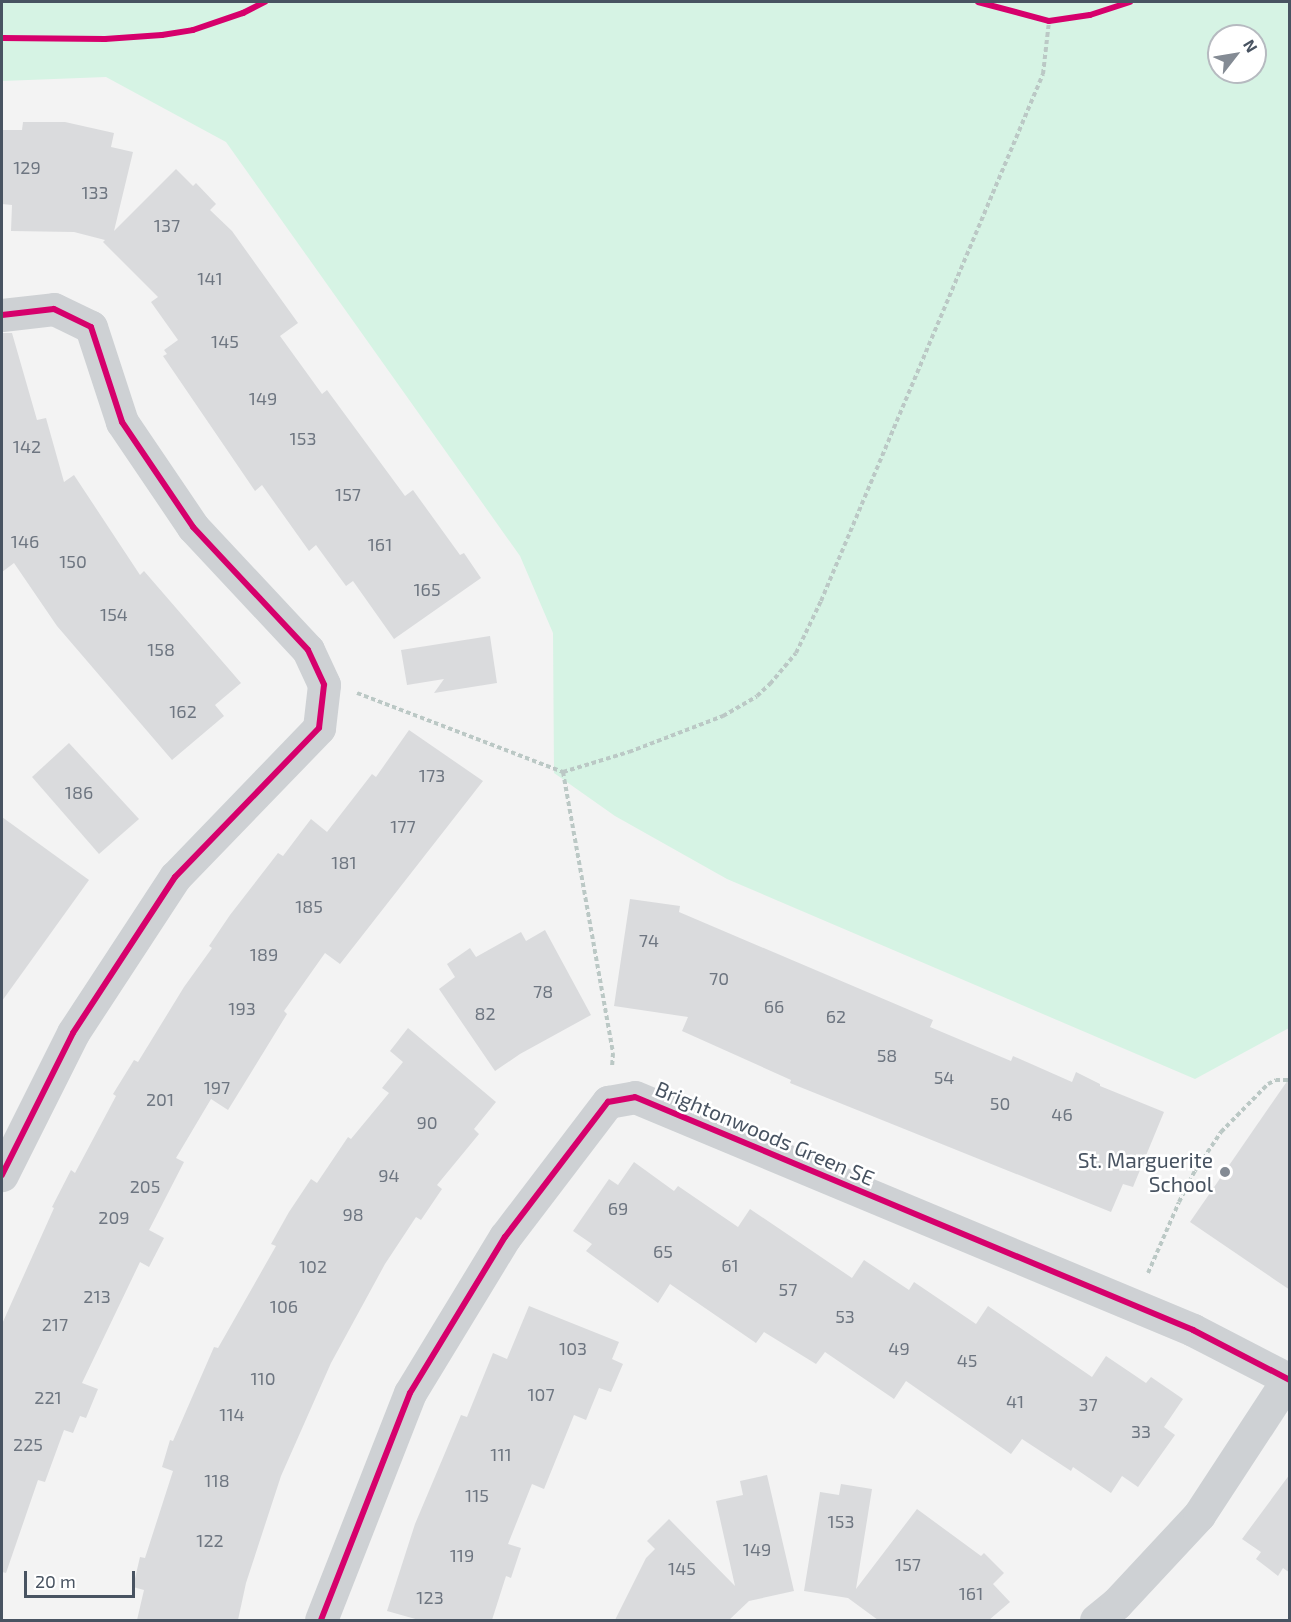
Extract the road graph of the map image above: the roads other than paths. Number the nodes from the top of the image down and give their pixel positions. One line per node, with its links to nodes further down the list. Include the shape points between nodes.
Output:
1 (2, 315): 2 (street, via 54,309 91,327 122,422 193,527 308,650 324,685 319,728 175,877 73,1033)
2 (2, 1175)
3 (1289, 1379): 4 (street, Brightonwoods Green SE, via 1193,1330 635,1097 608,1102 505,1237 410,1393); 5 (street, via 1199,1515 1116,1605)
4 (321, 1620)
5 (1096, 1620)

